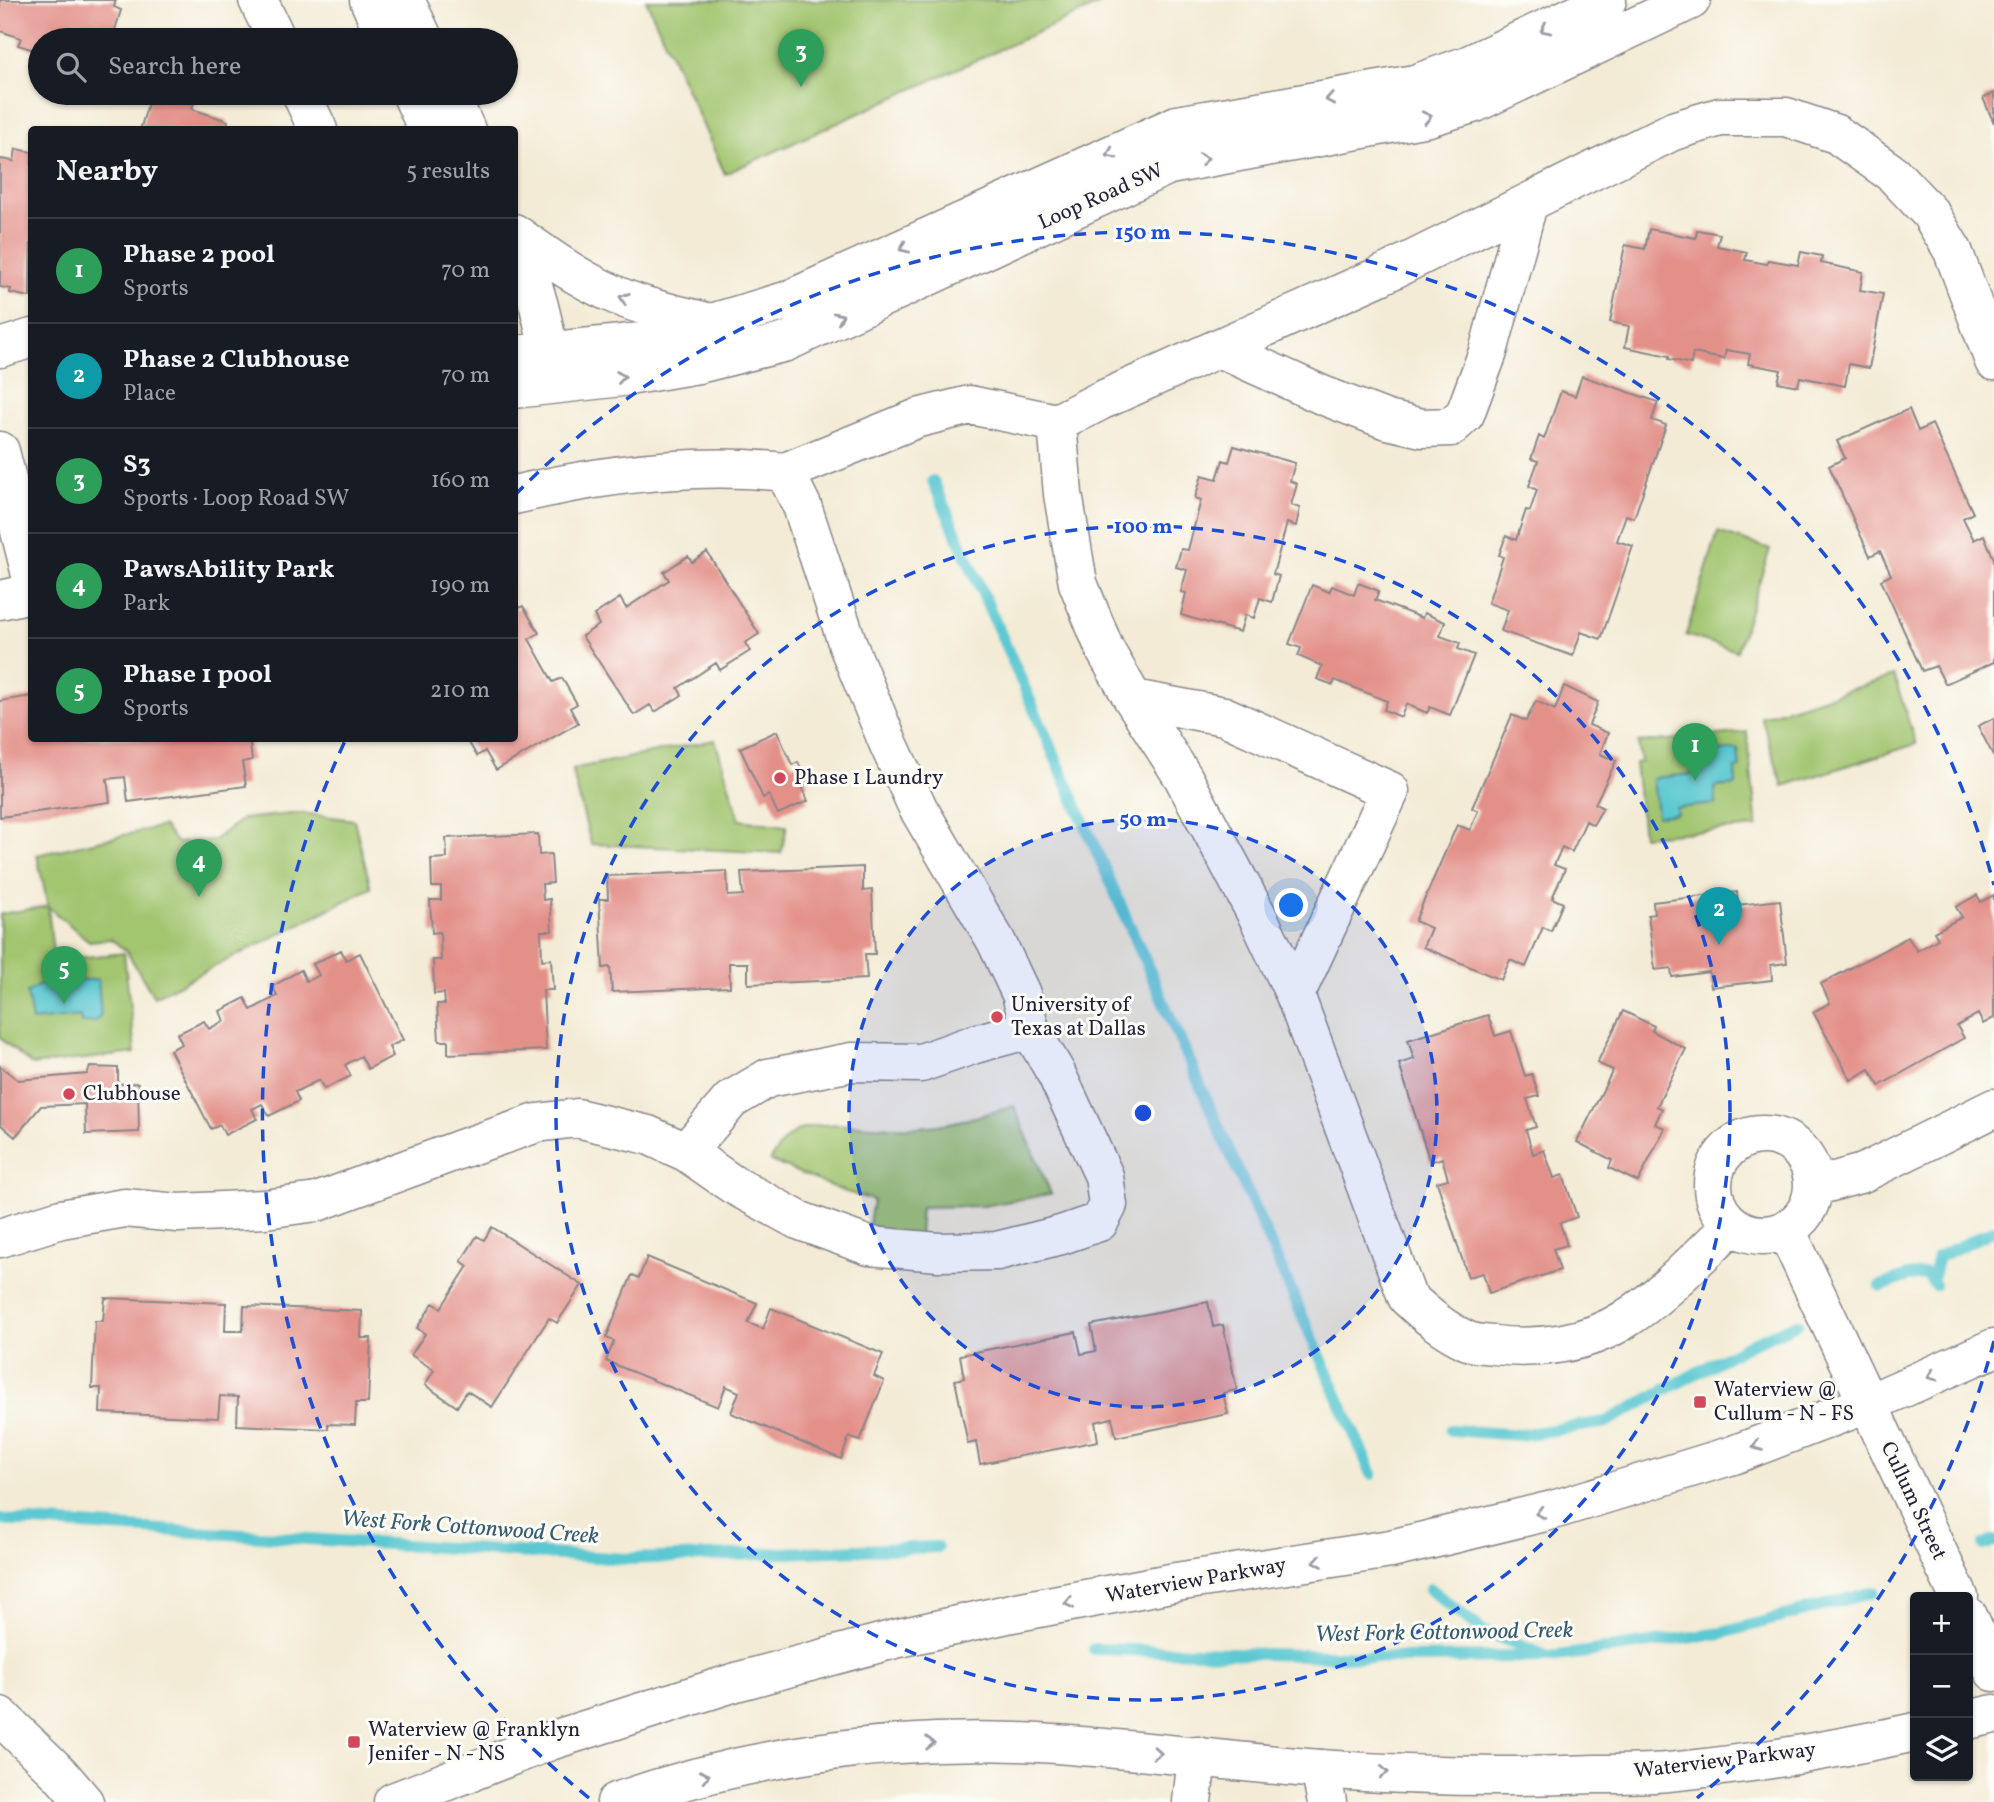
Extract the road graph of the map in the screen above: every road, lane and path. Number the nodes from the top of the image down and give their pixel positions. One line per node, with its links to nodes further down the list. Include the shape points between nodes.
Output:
1 (258, 0): 6 (street)
2 (369, 0): 7 (street)
3 (405, 0): 8 (street)
4 (1606, 0): 18 (street, Loop Road SW, one-way to 18, via 1468,65 1415,84 1177,125 786,301)
5 (1691, 0): 23 (street, Loop Road SW, one-way to 5, via 622,377 786,342 1169,165 1429,117 1475,103)
6 (271, 28)
7 (382, 28)
8 (418, 28)
9 (307, 105): 12 (street)
10 (417, 105): 13 (street)
11 (455, 105): 14 (street)
12 (316, 126)
13 (426, 126)
14 (464, 126)
15 (1528, 204): 21 (street); 21 (street, via 1488,352 1465,414 1451,427 1422,428 1387,420); 22 (street, via 1673,131 1720,117 1786,117 1836,134 1893,174 1930,213 1953,251)
16 (518, 237): 18 (street, one-way to 16, via 607,292)
17 (518, 244): 23 (street, via 543,317)
18 (713, 324): 23 (street, Loop Road SW)
19 (28, 339): 20 (street)
20 (0, 348)
21 (1221, 349): 24 (street)
22 (1994, 361)
23 (527, 372)
24 (1057, 423): 25 (street, via 970,405 918,418); 31 (street, via 1078,583 1105,650)
25 (785, 472): 27 (street, via 726,468 618,475); 33 (street, via 802,506 849,648 889,745 918,808 996,941 1021,995)
26 (11, 475): 28 (street)
27 (518, 494)
28 (28, 559)
29 (28, 594): 30 (street)
30 (0, 600)
31 (1133, 699): 32 (street, via 1183,777); 32 (street, via 1224,716 1390,790)
32 (1295, 995): 37 (street, via 1407,1297 1434,1323 1471,1342 1513,1347 1565,1343 1593,1335 1650,1301)
33 (1030, 1029): 35 (street, via 921,1063 852,1062 768,1078 731,1100); 35 (street, via 1104,1176 1108,1205 1099,1222 997,1251 869,1246 798,1220)
34 (1994, 1108): 36 (street, via 1863,1173)
35 (686, 1152): 39 (street, via 648,1135 568,1119 537,1123 317,1202 178,1213 125,1208 61,1219)
36 (1813, 1187): 37 (street, via 1812,1172 1796,1146 1768,1135 1743,1138 1723,1154 1712,1183 1721,1214); 38 (street, via 1806,1213)
37 (1732, 1225): 38 (street, via 1759,1235)
38 (1786, 1230): 41 (street, Cullum Street)
39 (0, 1238)
40 (1994, 1348): 41 (street, Waterview Parkway, one-way to 41)
41 (1867, 1404): 42 (street, Cullum Street); 52 (street, Waterview Parkway, one-way to 52, via 1733,1455 1553,1510 1418,1543 1162,1585 895,1639 736,1682 550,1741)
42 (1957, 1592)
43 (1973, 1627): 44 (street)
44 (1994, 1672)
45 (1994, 1714): 47 (street)
46 (0, 1716): 51 (street)
47 (1973, 1719)
48 (1910, 1733): 50 (street, Waterview Parkway, one-way to 48, via 1666,1772)
49 (1197, 1756): 50 (street, Waterview Parkway); 53 (street, Waterview Parkway, one-way to 49, via 749,1765 898,1745 1018,1742); 54 (street)
50 (1323, 1785)
51 (84, 1802)
52 (393, 1802)
53 (617, 1802)
54 (1192, 1802)

